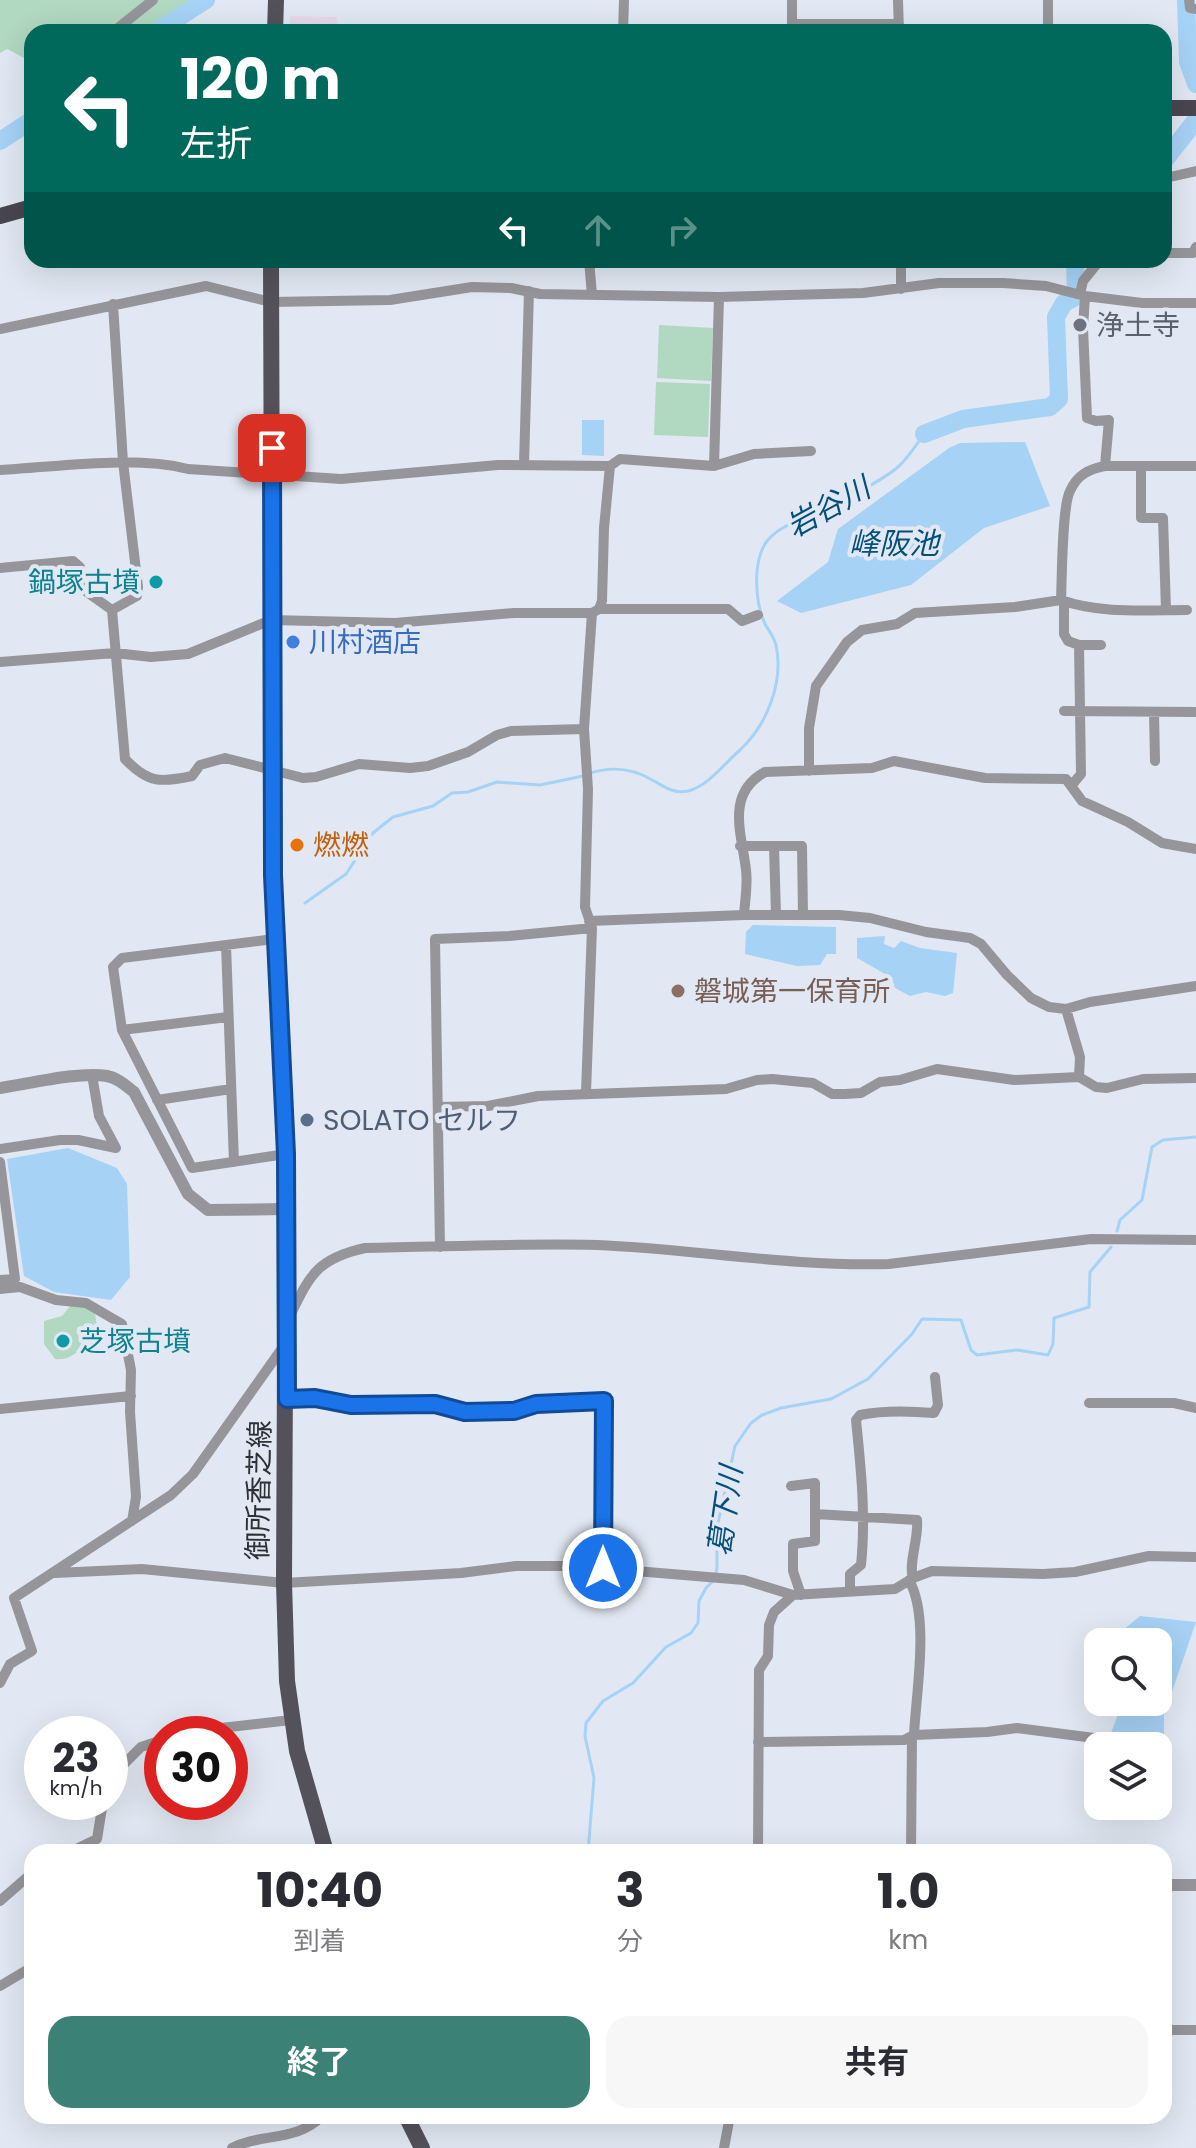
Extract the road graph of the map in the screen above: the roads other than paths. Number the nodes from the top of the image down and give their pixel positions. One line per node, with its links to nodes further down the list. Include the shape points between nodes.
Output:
1 (153, 0): 9 (street)
2 (276, 0): 10 (main road)
3 (624, 0): 11 (street)
4 (792, 0): 12 (street)
5 (898, 0): 13 (street)
6 (1048, 0): 14 (street)
7 (1189, 0): 8 (street, via 1190,8)
8 (1196, 9)
9 (123, 24)
10 (275, 24)
11 (623, 24)
12 (792, 24)
13 (899, 24)
14 (1048, 24)
15 (1172, 108): 16 (highway)
16 (1193, 108)
17 (1196, 171): 18 (street)
18 (1172, 177)
19 (24, 209): 20 (highway)
20 (0, 216)
21 (1196, 247): 22 (street, via 1193,253)
22 (1172, 253)
23 (271, 268): 32 (main road, 御所香芝線)
24 (590, 268): 30 (street)
25 (901, 268): 27 (street)
26 (1094, 268): 29 (street)
27 (901, 289): 29 (street, via 1003,283); 31 (street)
28 (529, 291): 30 (street); 32 (street, via 472,287 390,300); 38 (street)
29 (1079, 294): 33 (street, via 1142,303); 41 (street, via 1087,418 1109,420)
30 (592, 295): 31 (street)
31 (719, 297): 40 (street)
32 (271, 302): 34 (street, via 206,286); 45 (main road, 御所香芝線)
33 (1196, 303)
34 (113, 304): 35 (street); 37 (street)
35 (0, 329)
36 (811, 451): 40 (street, via 754,454)
37 (123, 462): 44 (street); 45 (street); 48 (street, via 138,587 137,596)
38 (524, 464): 39 (street); 45 (street, via 341,479)
39 (610, 466): 40 (street, via 620,459); 51 (street, via 602,601)
40 (714, 466)
41 (1105, 466): 42 (street); 47 (street, via 1081,475 1067,498)
42 (1141, 466): 43 (street); 49 (street, via 1141,518 1163,518)
43 (1196, 466)
44 (0, 470)
45 (272, 474): 53 (main road, 御所香芝線)
46 (0, 568): 48 (street, via 73,561 80,567 84,590)
47 (1063, 601): 49 (street, via 1116,610); 54 (street, via 1064,634); 64 (street, via 915,613 897,624 862,630 816,686)
48 (112, 610): 56 (street)
49 (1166, 610): 50 (street)
50 (1187, 610)
51 (595, 611): 52 (street, via 728,609 742,621); 53 (street, via 395,623); 62 (street)
52 (758, 615)
53 (271, 620): 56 (street, via 188,654); 65 (main road, 御所香芝線)
54 (1079, 645): 55 (street); 59 (street)
55 (1101, 645)
56 (115, 653): 57 (street); 65 (street, via 125,759 140,775 172,780 225,758)
57 (0, 662)
58 (1064, 711): 59 (street)
59 (1080, 711): 60 (street); 66 (street, via 1081,774)
60 (1154, 712): 61 (street); 63 (street)
61 (1196, 712)
62 (584, 729): 65 (street, via 511,731 428,766 359,764 303,778); 73 (street, via 585,907)
63 (1155, 761)
64 (809, 771): 66 (street, via 872,768 894,761 985,778 1066,779); 67 (street, via 765,772 754,778 740,803)
65 (272, 772): 74 (main road, 御所香芝線)
66 (1071, 786): 69 (street, via 1082,801 1162,843)
67 (740, 846): 68 (street); 70 (street, via 746,871)
68 (774, 846): 71 (street); 72 (street, via 802,846)
69 (1196, 849)
70 (744, 915): 71 (street); 73 (street)
71 (776, 915): 72 (street)
72 (803, 915): 77 (street, via 870,918 970,938 1031,998)
73 (590, 925): 85 (street); 87 (street, via 435,939)
74 (274, 939): 75 (street); 89 (main road, 御所香芝線)
75 (226, 945): 78 (street); 79 (street, via 122,958 113,967)
76 (1196, 986): 77 (street)
77 (1066, 1009): 81 (street, via 1080,1057)
78 (228, 1017): 79 (street); 84 (street)
79 (122, 1030): 86 (street)
80 (92, 1075): 83 (street); 88 (street, via 99,1116 116,1148 60,1140); 92 (street, via 108,1076 134,1092 188,1194 199,1205 208,1210)
81 (1079, 1077): 82 (street, via 1107,1088 1143,1079); 85 (street, via 1014,1080 937,1069 880,1082 861,1093 832,1094 813,1083 772,1079 726,1089)
82 (1196, 1078)
83 (0, 1088)
84 (231, 1089): 86 (street); 91 (street)
85 (586, 1093): 87 (street)
86 (157, 1100): 91 (street, via 192,1168)
87 (438, 1107): 94 (street)
88 (0, 1149)
89 (286, 1154): 91 (street); 92 (main road, 御所香芝線)
90 (0, 1162): 95 (street, via 15,1279)
91 (234, 1162)
92 (285, 1209): 97 (main road, 御所香芝線)
93 (1196, 1240): 94 (street, via 1091,1239 861,1265 594,1245)
94 (440, 1247): 97 (street, via 341,1253 308,1279)
95 (0, 1280)
96 (0, 1289): 100 (street, via 20,1287 56,1300 86,1303 122,1324)
97 (287, 1322): 98 (main road, 御所香芝線)
98 (287, 1342): 101 (main road, 御所香芝線); 108 (street, via 193,1474)
99 (935, 1377): 107 (street, via 934,1413 867,1414 856,1420)
100 (131, 1396): 104 (street); 108 (street, via 136,1497)
101 (287, 1399): 110 (street, via 435,1404 465,1412 604,1401); 113 (main road, 御所香芝線)
102 (1089, 1403): 103 (street)
103 (1196, 1408)
104 (0, 1409)
105 (791, 1486): 106 (street, via 815,1483)
106 (815, 1514): 107 (street); 115 (street, via 815,1541 793,1544)
107 (861, 1515): 112 (street, via 917,1520); 114 (street, via 861,1565 850,1574)
108 (132, 1521): 111 (street)
109 (1196, 1557): 112 (street, via 1149,1556 1075,1572 932,1571)
110 (603, 1568): 113 (street, via 516,1566); 115 (street, via 744,1580)
111 (55, 1573): 113 (street, via 142,1569); 117 (street)
112 (911, 1579): 114 (street, via 895,1589); 121 (street, via 921,1638)
113 (284, 1583): 119 (main road, 御所香芝線)
114 (850, 1592): 115 (street)
115 (797, 1595): 123 (street, via 774,1612 769,1625 768,1656 759,1670)
116 (0, 1596): 117 (street)
117 (14, 1598): 118 (street, via 32,1651 10,1664)
118 (0, 1683)
119 (291, 1720): 120 (street); 128 (main road, 御所香芝線)
120 (248, 1725)
121 (913, 1735): 122 (street, via 1017,1728); 123 (street, via 904,1740); 130 (street)
122 (1084, 1737)
123 (758, 1742): 129 (street)
124 (144, 1746): 125 (street)
125 (128, 1760)
126 (100, 1820): 127 (street, via 97,1839)
127 (87, 1844)
128 (324, 1844)
129 (758, 1844)
130 (911, 1844)
131 (24, 1880): 134 (street)
132 (1172, 1885): 133 (street)
133 (1196, 1885)
134 (0, 1901)
135 (24, 1972): 136 (street)
136 (0, 1986)
137 (1172, 2030): 138 (street)
138 (1196, 2030)
139 (315, 2124): 142 (street)
140 (410, 2124): 143 (main road)
141 (728, 2124): 144 (street)
142 (232, 2148)
143 (422, 2148)
144 (724, 2148)

